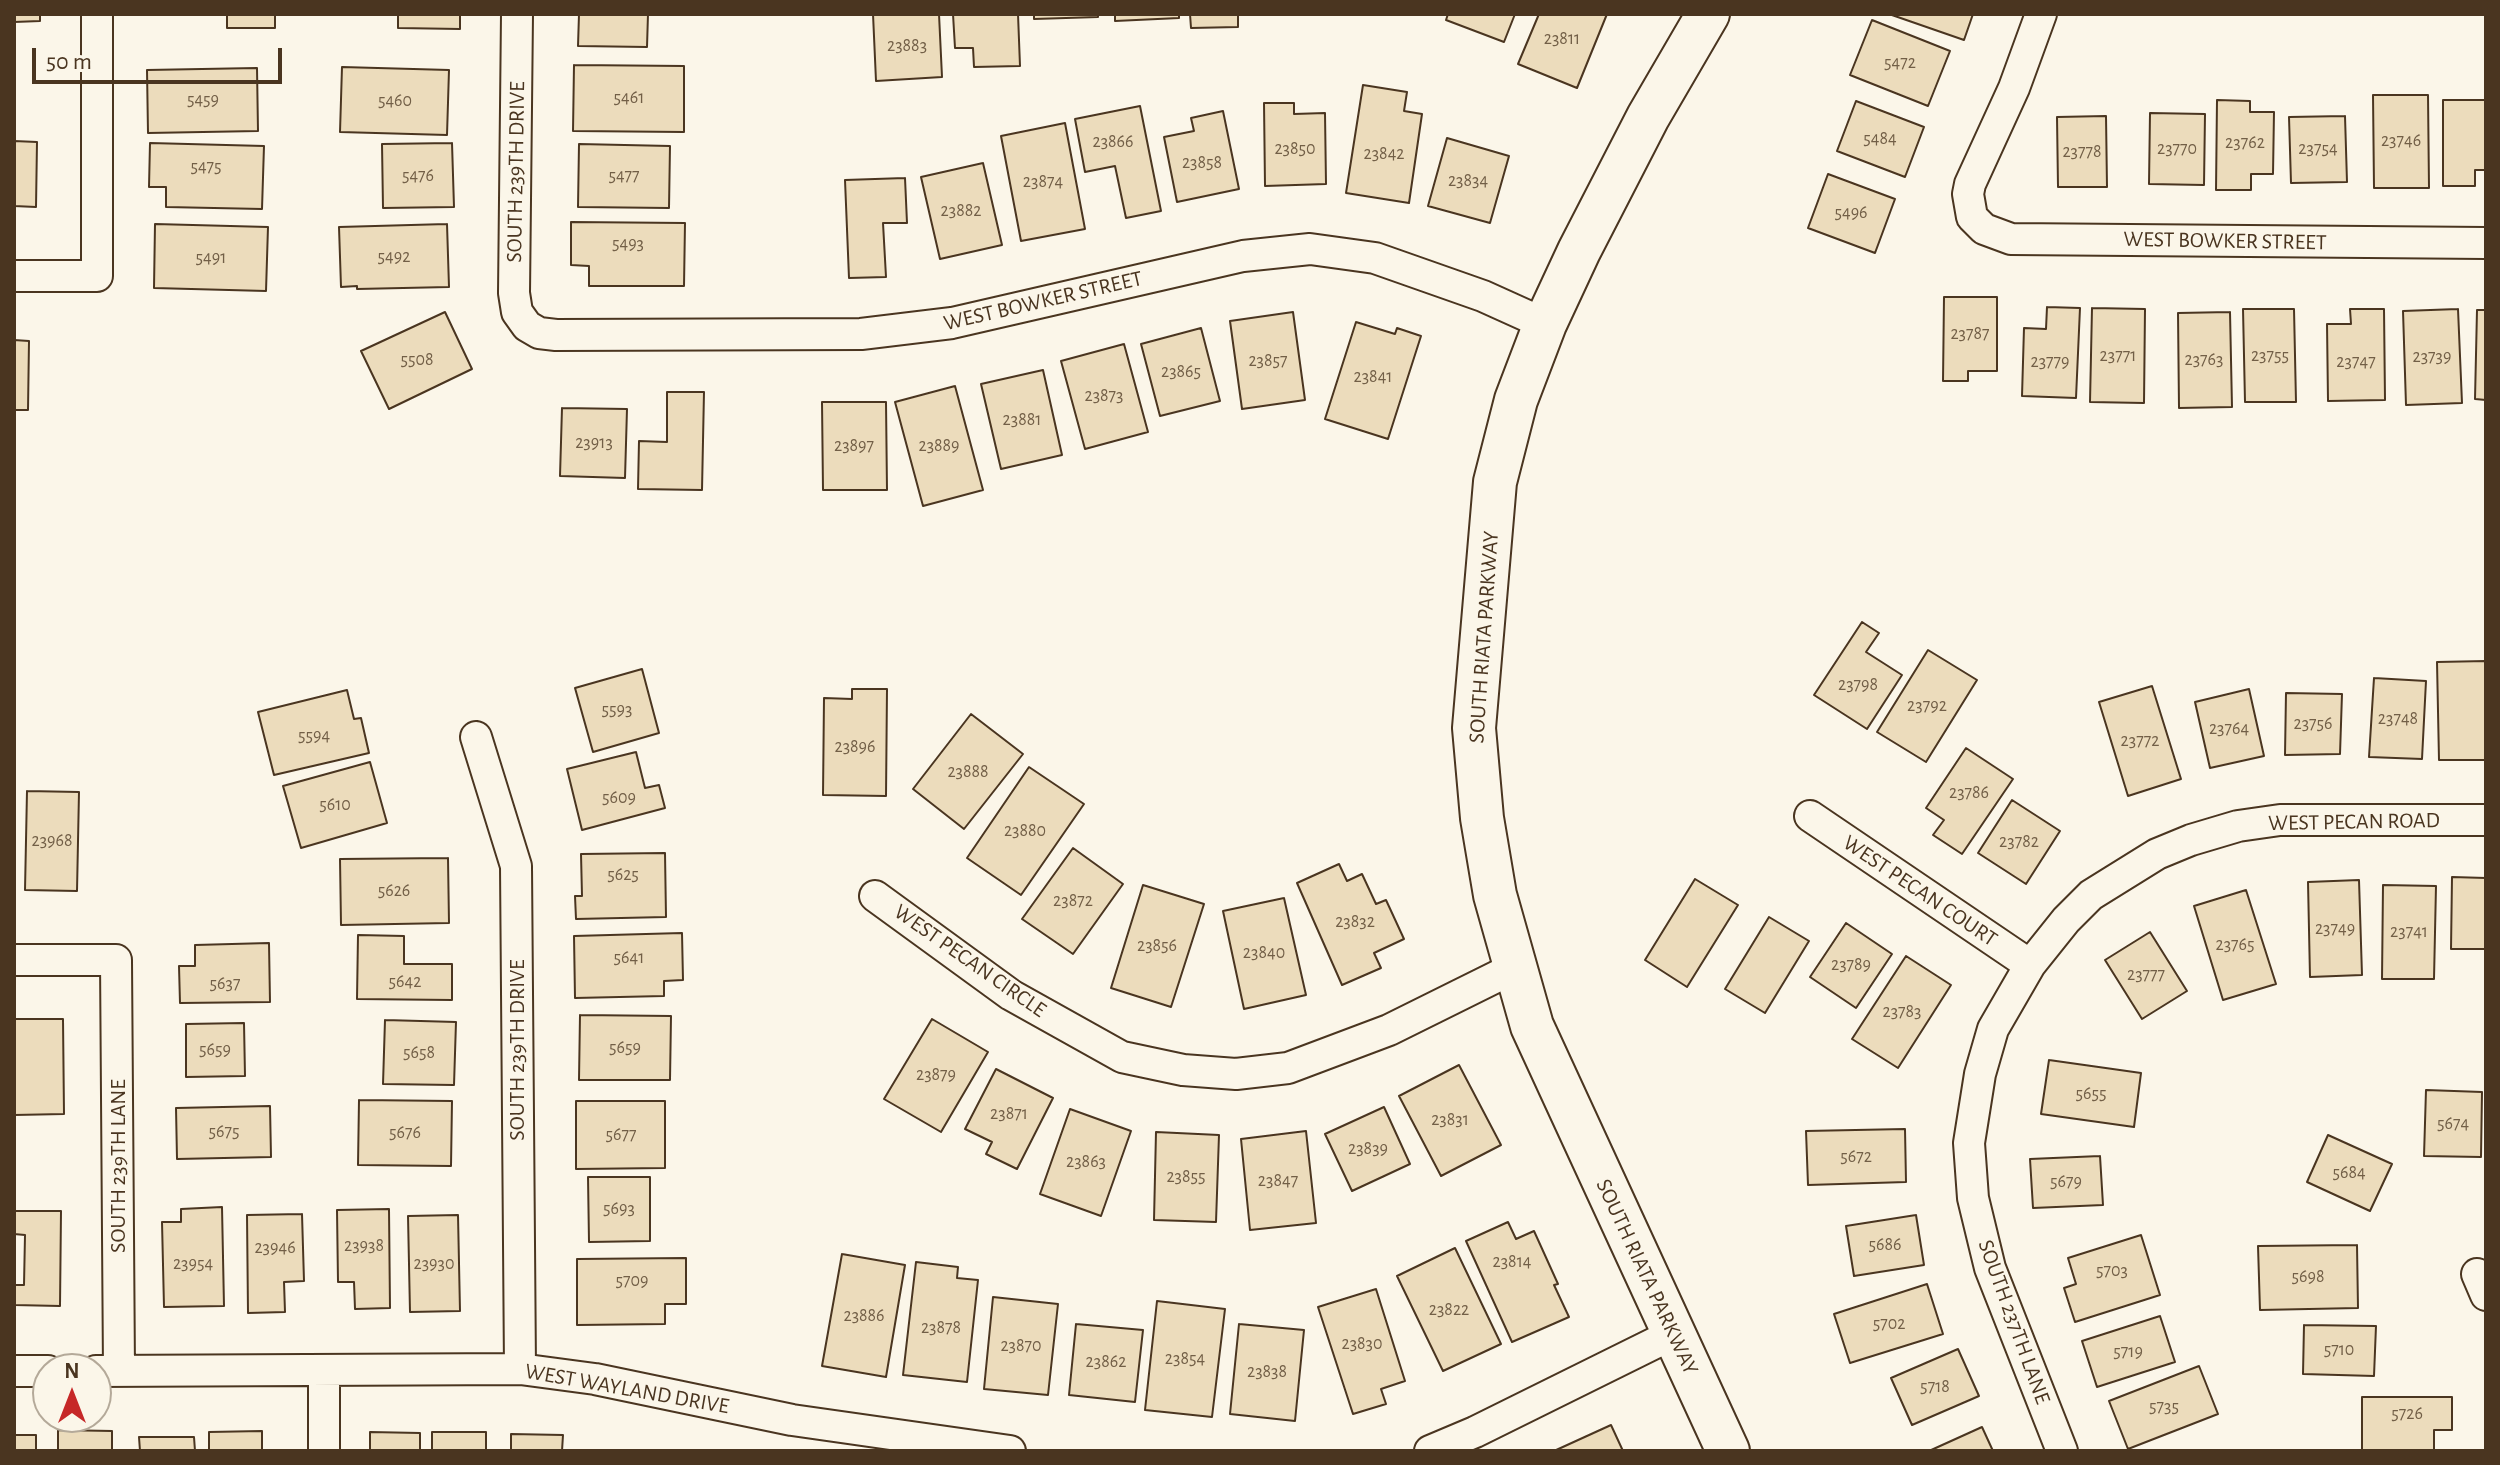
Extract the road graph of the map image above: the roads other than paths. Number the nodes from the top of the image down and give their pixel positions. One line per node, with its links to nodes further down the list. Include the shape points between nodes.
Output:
1 (97, 14): 6 (street, via 97,276)
2 (517, 14): 8 (street, SOUTH 239TH DRIVE, via 514,293 517,312)
3 (1708, 14): 7 (street, SOUTH RIATA PARKWAY, via 1648,117)
4 (2041, 14): 5 (street, WEST BOWKER STREET, via 1970,184 1972,217 1984,229 2011,239)
5 (2486, 243)
6 (14, 276)
7 (1545, 324): 8 (street, WEST BOWKER STREET, via 1375,258 1310,249 1243,256 952,323 861,334 556,335); 15 (street, SOUTH RIATA PARKWAY, via 1516,400 1495,482 1474,728 1482,818)
8 (527, 326)
9 (476, 737): 18 (street, SOUTH 239TH DRIVE, via 516,866)
10 (1810, 816): 14 (street, WEST PECAN COURT)
11 (2486, 820): 14 (street, WEST PECAN ROAD, via 2280,820 2191,840 2157,854 2091,895)
12 (875, 896): 15 (street, WEST PECAN CIRCLE, via 1011,995 1122,1057 1183,1070 1236,1074 1288,1068 1389,1030)
13 (14, 960): 17 (street, SOUTH 239TH LANE, via 116,960)
14 (2030, 965): 25 (street, SOUTH 237TH LANE, via 1993,1029 1969,1143 1973,1198 1990,1268)
15 (1514, 968): 16 (street, SOUTH RIATA PARKWAY, via 1532,1026)
16 (1673, 1334): 23 (street); 24 (street, SOUTH RIATA PARKWAY)
17 (108, 1353)
18 (520, 1369): 20 (street, WEST WAYLAND DRIVE); 22 (street, WEST WAYLAND DRIVE, via 792,1420)
19 (112, 1371): 20 (street, WEST WAYLAND DRIVE)
20 (324, 1371): 21 (street)
21 (324, 1451)
22 (1010, 1451)
23 (1430, 1451)
24 (1728, 1451)
25 (2062, 1451)

